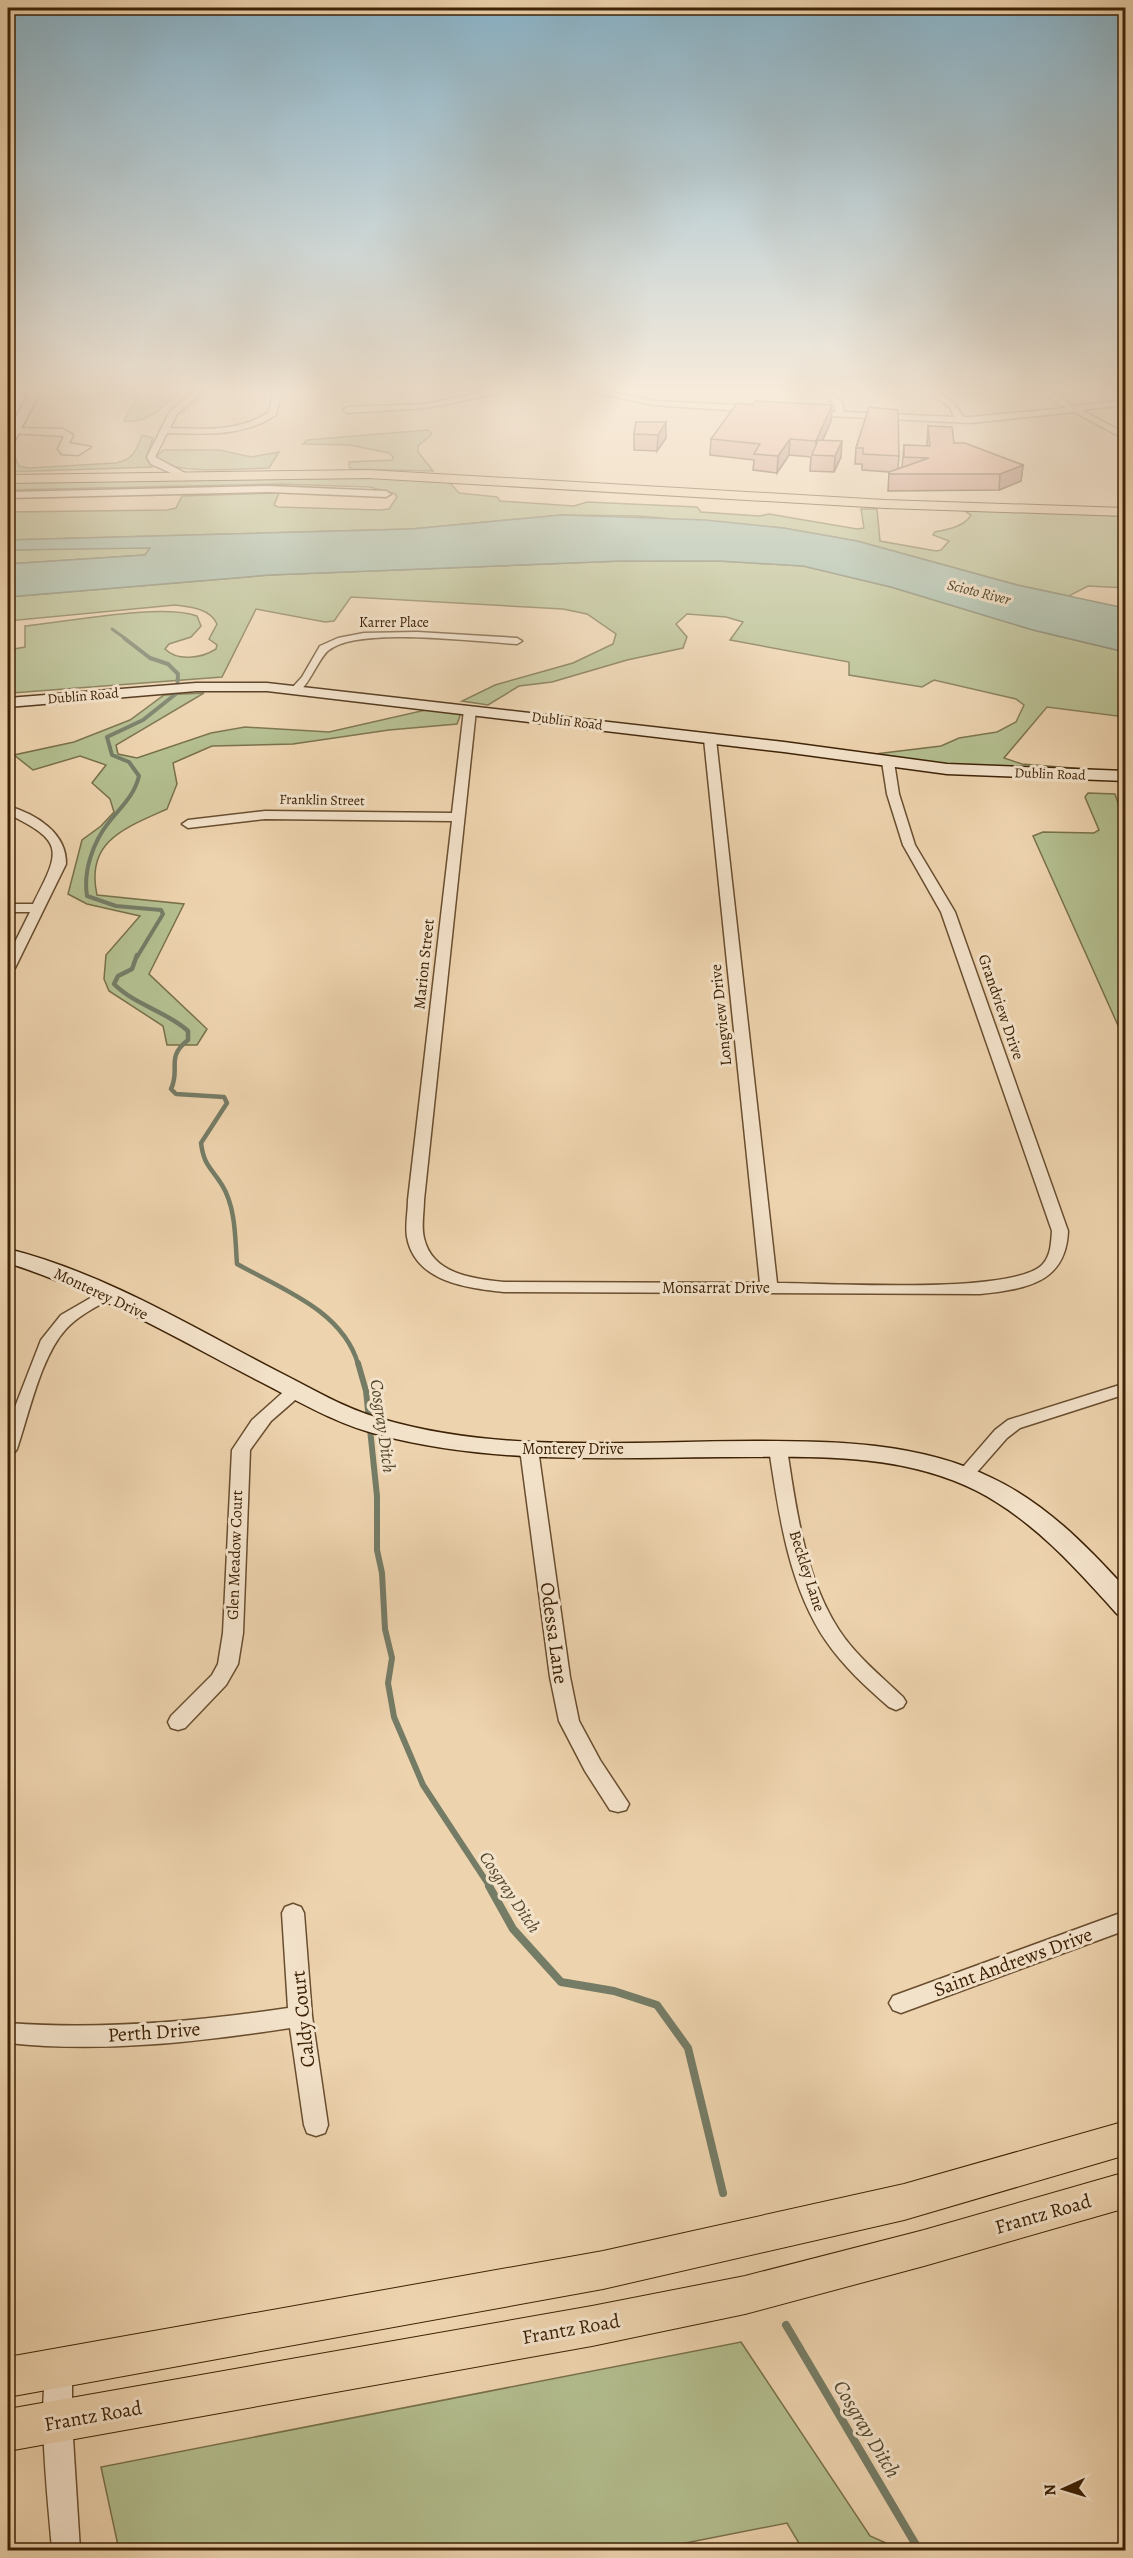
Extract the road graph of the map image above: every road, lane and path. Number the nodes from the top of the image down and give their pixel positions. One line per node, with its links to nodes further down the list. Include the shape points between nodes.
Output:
1 (1076, 510): 2 (main road)
2 (1125, 512)
3 (517, 641): 4 (street, Karrer Place, via 358,636 324,648)
4 (296, 689): 5 (main road, Dublin Road, via 196,687); 6 (main road, Dublin Road)
5 (8, 703)
6 (470, 710): 7 (main road, Dublin Road); 11 (street, Marion Street)
7 (710, 739): 8 (main road, Dublin Road); 19 (street, Longview Drive)
8 (888, 762): 9 (main road, Dublin Road, via 1005,773); 18 (street, Grandview Drive, via 892,794 909,845 948,912 1060,1231 1059,1252)
9 (1125, 776)
10 (8, 810): 14 (street, via 46,831 60,846 60,864)
11 (456, 817): 12 (street, Franklin Street, via 265,815); 16 (street, Marion Street)
12 (188, 825)
13 (8, 908): 14 (street)
14 (36, 908): 15 (street)
15 (8, 968)
16 (416, 1222): 19 (street, Monsarrat Drive, via 421,1254 439,1271 468,1282 504,1287)
17 (8, 1256): 20 (main road, Monterey Drive, via 54,1270)
18 (1049, 1268): 19 (street, Monsarrat Drive, via 1014,1285 980,1289)
19 (769, 1288)
20 (106, 1294): 22 (main road, Monterey Drive); 23 (street, via 56,1329)
21 (1125, 1388): 26 (street, via 1014,1424)
22 (296, 1390): 24 (main road, Monterey Drive, via 382,1428 463,1443); 29 (street, Glen Meadow Court, via 262,1418 241,1450 233,1633 228,1664 219,1680)
23 (8, 1449)
24 (529, 1449): 25 (main road, Monterey Drive); 30 (street, Odessa Lane, via 569,1721)
25 (778, 1449): 26 (main road, Monterey Drive, via 864,1451 921,1461); 28 (street, Beckley Lane, via 785,1494 816,1607 850,1657)
26 (965, 1475): 27 (main road, Monterey Drive, via 1042,1520)
27 (1122, 1596)
28 (896, 1702)
29 (178, 1722)
30 (618, 1804)
31 (293, 1913): 34 (street, Caldy Court)
32 (1125, 1920): 33 (street, Saint Andrews Drive)
33 (901, 2003)
34 (300, 2016): 35 (street, Perth Drive, via 176,2032 99,2036); 36 (street, Caldy Court)
35 (8, 2033)
36 (316, 2125)
37 (1125, 2138): 39 (main road, via 904,2202 603,2270)
38 (1125, 2190): 41 (main road, Frantz Road, via 745,2295)
39 (59, 2368): 40 (main road); 41 (street)
40 (8, 2377)
41 (58, 2422): 42 (main road, Frantz Road); 43 (street)
42 (8, 2430)
43 (66, 2550)

